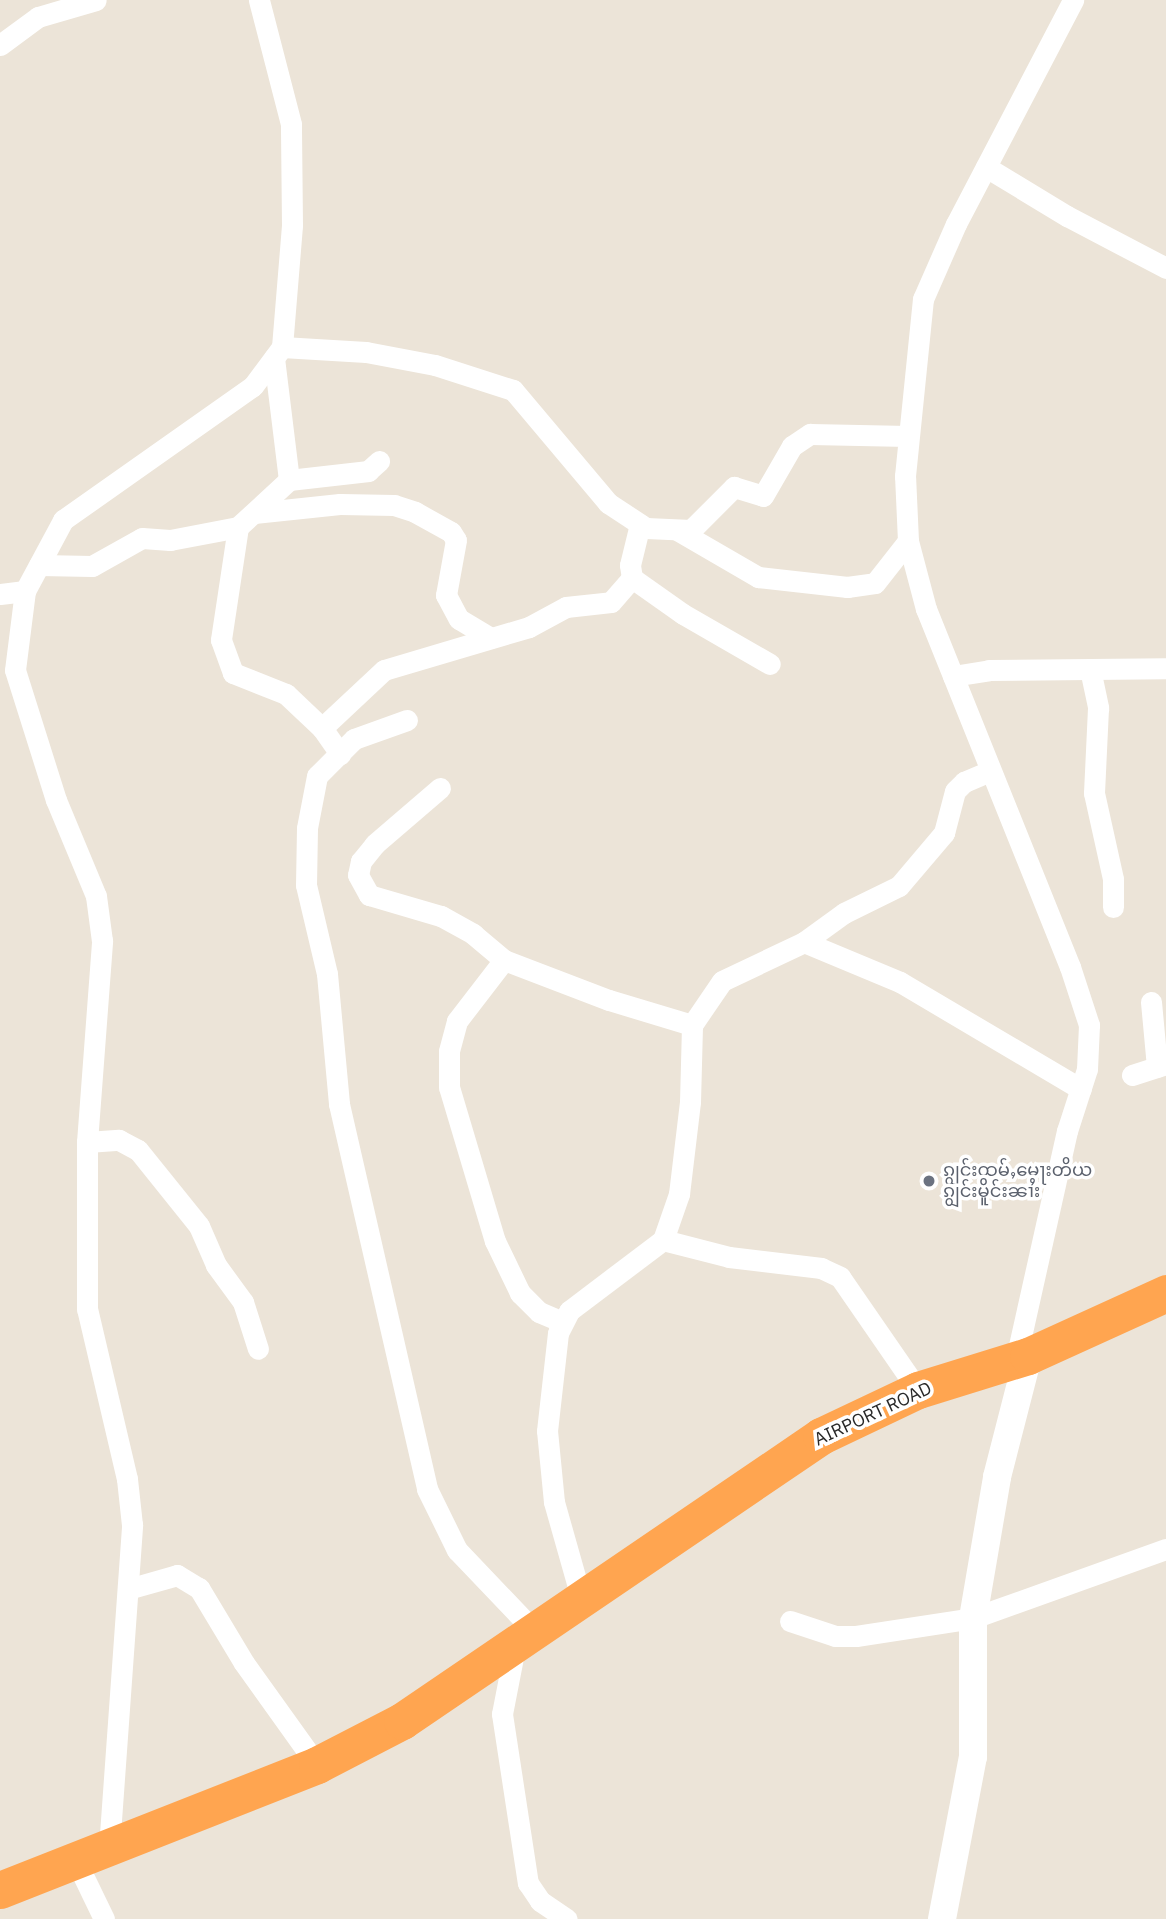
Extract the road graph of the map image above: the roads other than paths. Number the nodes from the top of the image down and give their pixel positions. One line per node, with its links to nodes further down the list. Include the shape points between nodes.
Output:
1 (96, 0): 4 (street, via 38,17)
2 (259, 0): 7 (street, via 290,124 292,225)
3 (1073, 0): 5 (street)
4 (0, 46)
5 (986, 167): 6 (street); 8 (street, via 923,299)
6 (1166, 268)
7 (278, 352): 10 (street); 12 (street, via 378,354 435,365 513,390 608,503); 16 (street, via 253,386 63,520)
8 (908, 436): 14 (street, via 810,435 792,446 763,496 734,487 691,530); 15 (street)
9 (379, 461): 10 (street, via 368,471)
10 (289, 480): 11 (street)
11 (254, 513): 13 (street); 20 (street, via 340,505 394,505 415,512 451,532 456,540 446,595 459,619)
12 (640, 524): 14 (street); 17 (street, via 630,565)
13 (238, 527): 16 (street, via 170,540 142,538 92,566); 26 (street, via 221,640 233,673 286,694)
14 (677, 530): 15 (street, via 758,577 847,587 875,583)
15 (908, 541): 24 (street, via 926,609)
16 (39, 565): 18 (street)
17 (632, 578): 20 (street, via 611,602 566,607 530,627); 21 (street, via 683,614)
18 (25, 591): 19 (street); 38 (street, via 15,670 56,800 96,896 102,941)
19 (0, 594)
20 (491, 638): 26 (street, via 384,670)
21 (770, 664)
22 (1166, 668): 23 (street)
23 (1090, 669): 24 (street, via 989,670); 30 (street, via 1098,708 1094,793 1113,878)
24 (953, 676): 28 (street)
25 (407, 720): 27 (street, via 354,739)
26 (322, 728): 27 (street)
27 (340, 754): 50 (street, via 317,776 307,828 306,885 327,974 339,1104 428,1489 457,1550)
28 (990, 771): 31 (street, via 954,791 944,833 899,886 844,913); 37 (street, via 1070,967 1088,1025 1087,1069)
29 (440, 788): 32 (street, via 361,861 358,875 362,888 369,895 441,916 474,934)
30 (1113, 907)
31 (804, 942): 34 (street, via 722,981); 37 (street, via 912,988)
32 (504, 960): 34 (street); 41 (street, via 457,1021 449,1051 449,1087 495,1241 515,1282 539,1311)
33 (1151, 1002): 35 (street)
34 (692, 1025): 39 (street, via 690,1102 679,1194)
35 (1161, 1066): 36 (street)
36 (1132, 1075)
37 (1081, 1089): 43 (street)
38 (87, 1142): 42 (street, via 118,1140 138,1150 200,1226 216,1265 243,1301); 46 (street, via 87,1310 127,1479 132,1525)
39 (663, 1240): 41 (street, via 589,1294); 44 (street, via 729,1257 821,1268 840,1277)
40 (1166, 1293): 43 (highway, AIRPORT ROAD)
41 (563, 1322): 47 (street, via 547,1431 554,1502)
42 (258, 1349)
43 (1022, 1357): 44 (highway, AIRPORT ROAD); 48 (street)
44 (918, 1390): 47 (highway, AIRPORT ROAD, via 821,1436)
45 (1166, 1549): 48 (street)
46 (128, 1590): 51 (street, via 177,1575 199,1588 244,1663); 52 (street)
47 (582, 1601): 50 (highway, AIRPORT ROAD)
48 (973, 1618): 49 (street, via 856,1636 835,1636); 56 (street, via 973,1757)
49 (790, 1621)
50 (525, 1640): 51 (highway, AIRPORT ROAD, via 402,1721); 55 (street, via 502,1713 528,1883 540,1901)
51 (317, 1765): 52 (highway, AIRPORT ROAD)
52 (92, 1854): 53 (highway, AIRPORT ROAD); 54 (street)
53 (0, 1890)
54 (104, 1919)
55 (567, 1919)
56 (942, 1919)

